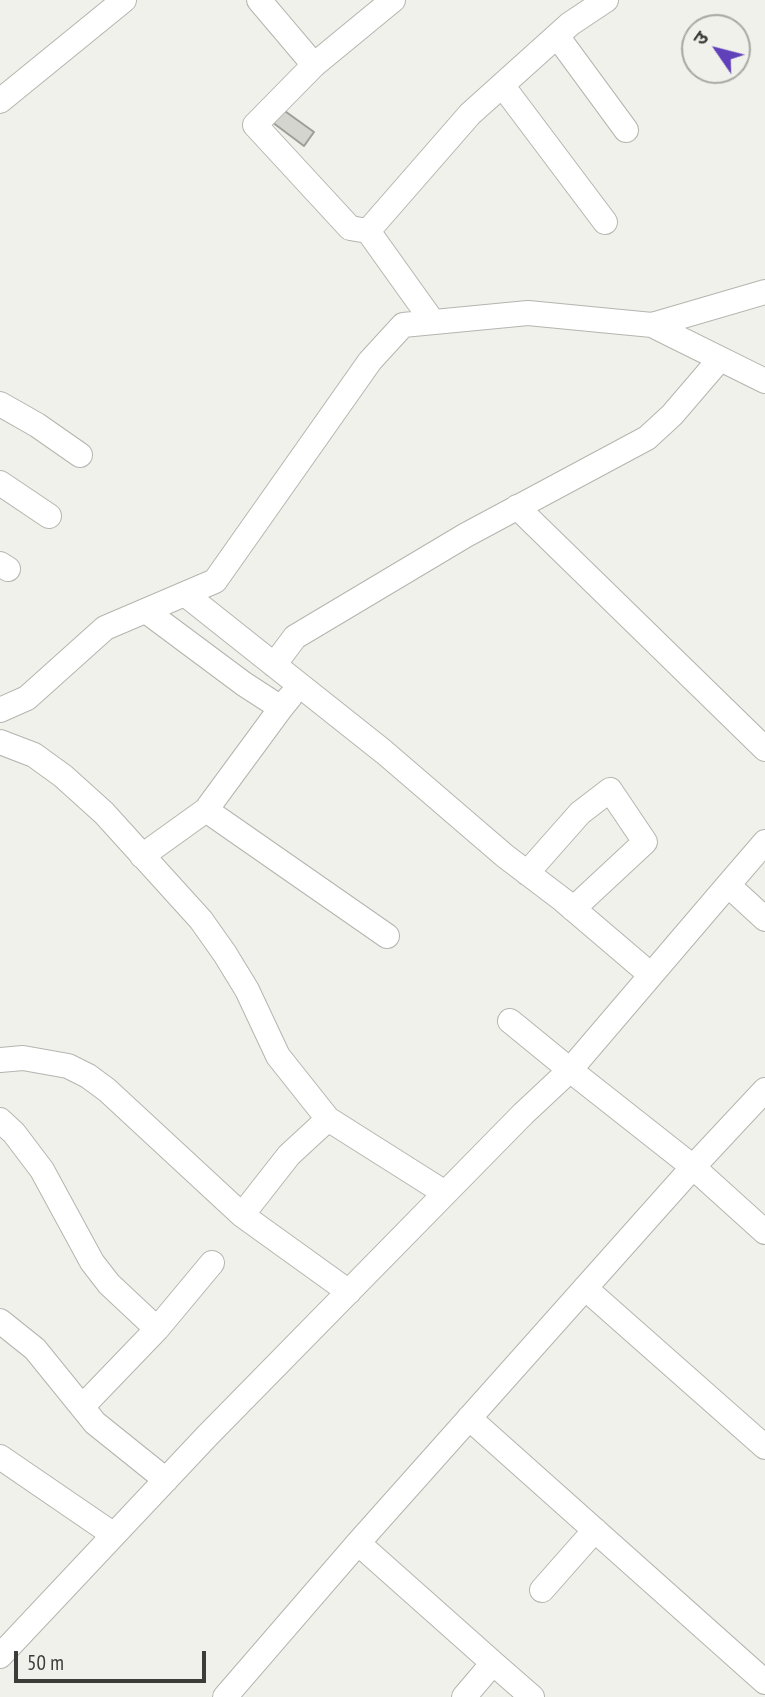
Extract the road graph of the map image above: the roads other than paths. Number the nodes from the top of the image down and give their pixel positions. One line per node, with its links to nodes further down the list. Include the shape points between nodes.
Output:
1 (124, 0): 8 (street)
2 (259, 0): 6 (street)
3 (393, 0): 6 (street)
4 (606, 0): 5 (street)
5 (557, 36): 7 (street); 9 (street)
6 (314, 65): 11 (street, via 255,125 350,228)
7 (502, 85): 10 (street); 11 (street, via 470,114)
8 (0, 101)
9 (626, 130)
10 (605, 222)
11 (368, 231): 13 (street)
12 (765, 292): 14 (street)
13 (433, 322): 14 (street, via 528,313); 22 (street, via 403,325 370,361 215,581)
14 (652, 326): 15 (street)
15 (720, 359): 16 (street); 20 (street, via 647,438)
16 (765, 381)
17 (0, 404): 18 (street)
18 (80, 455)
19 (0, 483): 21 (street)
20 (517, 507): 24 (street, via 295,637); 29 (street)
21 (49, 516)
22 (186, 594): 23 (street); 24 (street)
23 (146, 611): 26 (street); 27 (street, via 105,628 27,698)
24 (274, 665): 25 (street)
25 (299, 685): 26 (street); 33 (street)
26 (281, 708): 30 (street)
27 (0, 710)
28 (0, 742): 32 (street, via 34,755 63,776)
29 (765, 749)
30 (206, 810): 32 (street); 37 (street)
31 (765, 842): 34 (street)
32 (142, 856): 43 (street, via 201,920 247,990 278,1056)
33 (527, 873): 35 (street); 35 (street, via 580,813 610,790 645,842)
34 (728, 885): 36 (street); 38 (street)
35 (573, 909): 38 (street)
36 (765, 919)
37 (387, 936)
38 (651, 975): 41 (street)
39 (510, 1021): 41 (street)
40 (0, 1060): 47 (street, via 23,1058 68,1066 88,1076)
41 (570, 1070): 45 (street); 46 (street)
42 (765, 1090): 45 (street)
43 (328, 1119): 46 (street); 47 (street, via 289,1155)
44 (0, 1120): 53 (street, via 42,1170 92,1262)
45 (693, 1167): 48 (street); 50 (street)
46 (445, 1193): 51 (street)
47 (242, 1215): 51 (street)
48 (765, 1232)
49 (212, 1263): 53 (street)
50 (585, 1289): 55 (street); 56 (street)
51 (349, 1292): 58 (street)
52 (2, 1326): 54 (street, via 35,1349)
53 (157, 1329): 54 (street)
54 (82, 1407): 58 (street)
55 (469, 1418): 59 (street); 61 (street)
56 (765, 1447)
57 (0, 1457): 60 (street)
58 (166, 1480): 60 (street)
59 (595, 1530): 62 (street); 65 (street)
60 (114, 1535): 63 (street)
61 (358, 1543): 64 (street); 67 (street)
62 (542, 1590)
63 (4, 1644)
64 (493, 1663): 68 (street); 69 (street)
65 (765, 1682)
66 (765, 1691): 70 (street)
67 (225, 1697)
68 (464, 1697)
69 (531, 1697)
70 (760, 1697)

